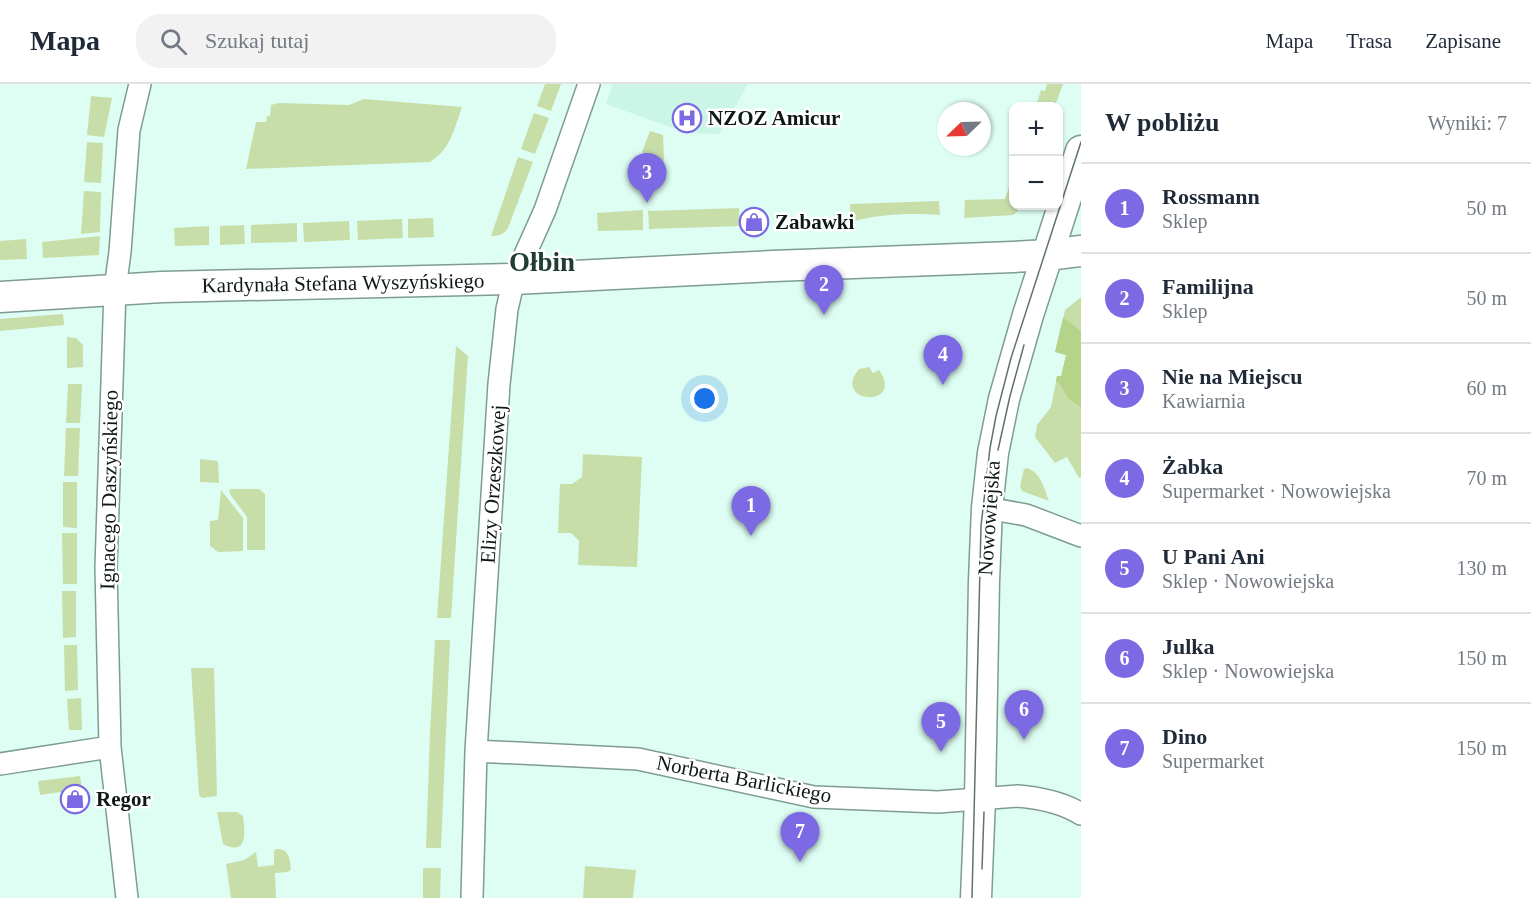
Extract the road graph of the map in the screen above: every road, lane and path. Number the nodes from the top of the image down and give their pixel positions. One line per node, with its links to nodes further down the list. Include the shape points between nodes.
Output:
1 (140, 84): 7 (street, Ignacego Daszyńskiego, via 129,130)
2 (589, 84): 6 (street, Elizy Orzeszkowej, via 545,210)
3 (1081, 151): 5 (main road, Nowowiejska)
4 (1081, 251): 5 (main road, Kardynała Stefana Wyszyńskiego)
5 (1047, 255): 6 (main road, Kardynała Stefana Wyszyńskiego); 9 (main road, Nowowiejska, via 1004,399)
6 (514, 279): 7 (main road, Kardynała Stefana Wyszyńskiego); 12 (street, Elizy Orzeszkowej, via 499,384)
7 (115, 289): 8 (main road, Kardynała Stefana Wyszyńskiego); 11 (street, Ignacego Daszyńskiego, via 106,568)
8 (0, 297)
9 (987, 508): 10 (street, via 1026,515); 14 (main road, Nowowiejska)
10 (1081, 536)
11 (110, 747): 13 (street); 16 (street, Ignacego Daszyńskiego)
12 (476, 751): 14 (street, Norberta Barlickiego, via 638,759 814,797 938,802); 17 (street, Elizy Orzeszkowej)
13 (0, 764)
14 (980, 799): 15 (street, Norberta Barlickiego, via 1035,798); 18 (main road, Nowowiejska)
15 (1081, 814)
16 (127, 898)
17 (472, 898)
18 (976, 898)

